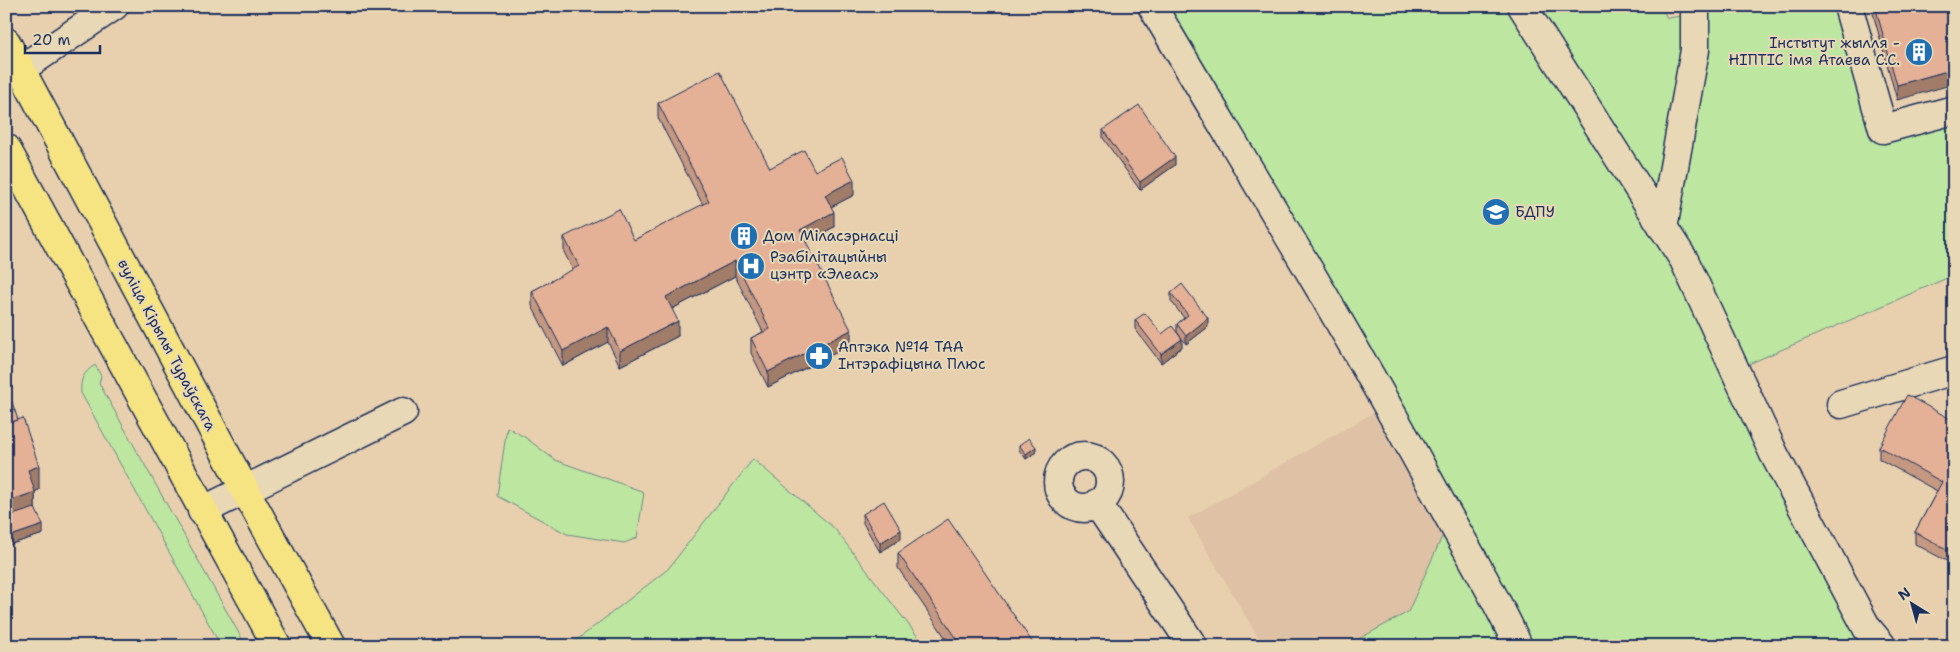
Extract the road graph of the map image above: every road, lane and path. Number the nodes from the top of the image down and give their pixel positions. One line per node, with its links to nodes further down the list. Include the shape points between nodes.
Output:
1 (114, 6): 7 (lane)
2 (1152, 6): 20 (lane, via 1379,390 1474,559)
3 (1522, 6): 10 (lane)
4 (1695, 6): 10 (lane, via 1695,50)
5 (1848, 6): 8 (lane, via 1883,129)
6 (6, 42): 7 (main road, вуліца Кірылы Тураўскага)
7 (21, 69): 15 (main road, вуліца Кірылы Тураўскага)
8 (1954, 110)
9 (6, 148): 16 (main road)
10 (1663, 228): 21 (lane, via 1684,260 1774,454 1866,628)
11 (1954, 370): 12 (lane)
12 (1841, 404)
13 (403, 412): 15 (lane)
14 (1062, 453): 19 (lane, via 1058,480 1062,497 1077,507 1086,508 1097,503)
15 (245, 490): 16 (lane); 18 (main road, вуліца Кірылы Тураўскага)
16 (202, 511): 17 (main road)
17 (277, 646)
18 (331, 646)
19 (1193, 646)
20 (1518, 646)
21 (1882, 646)

